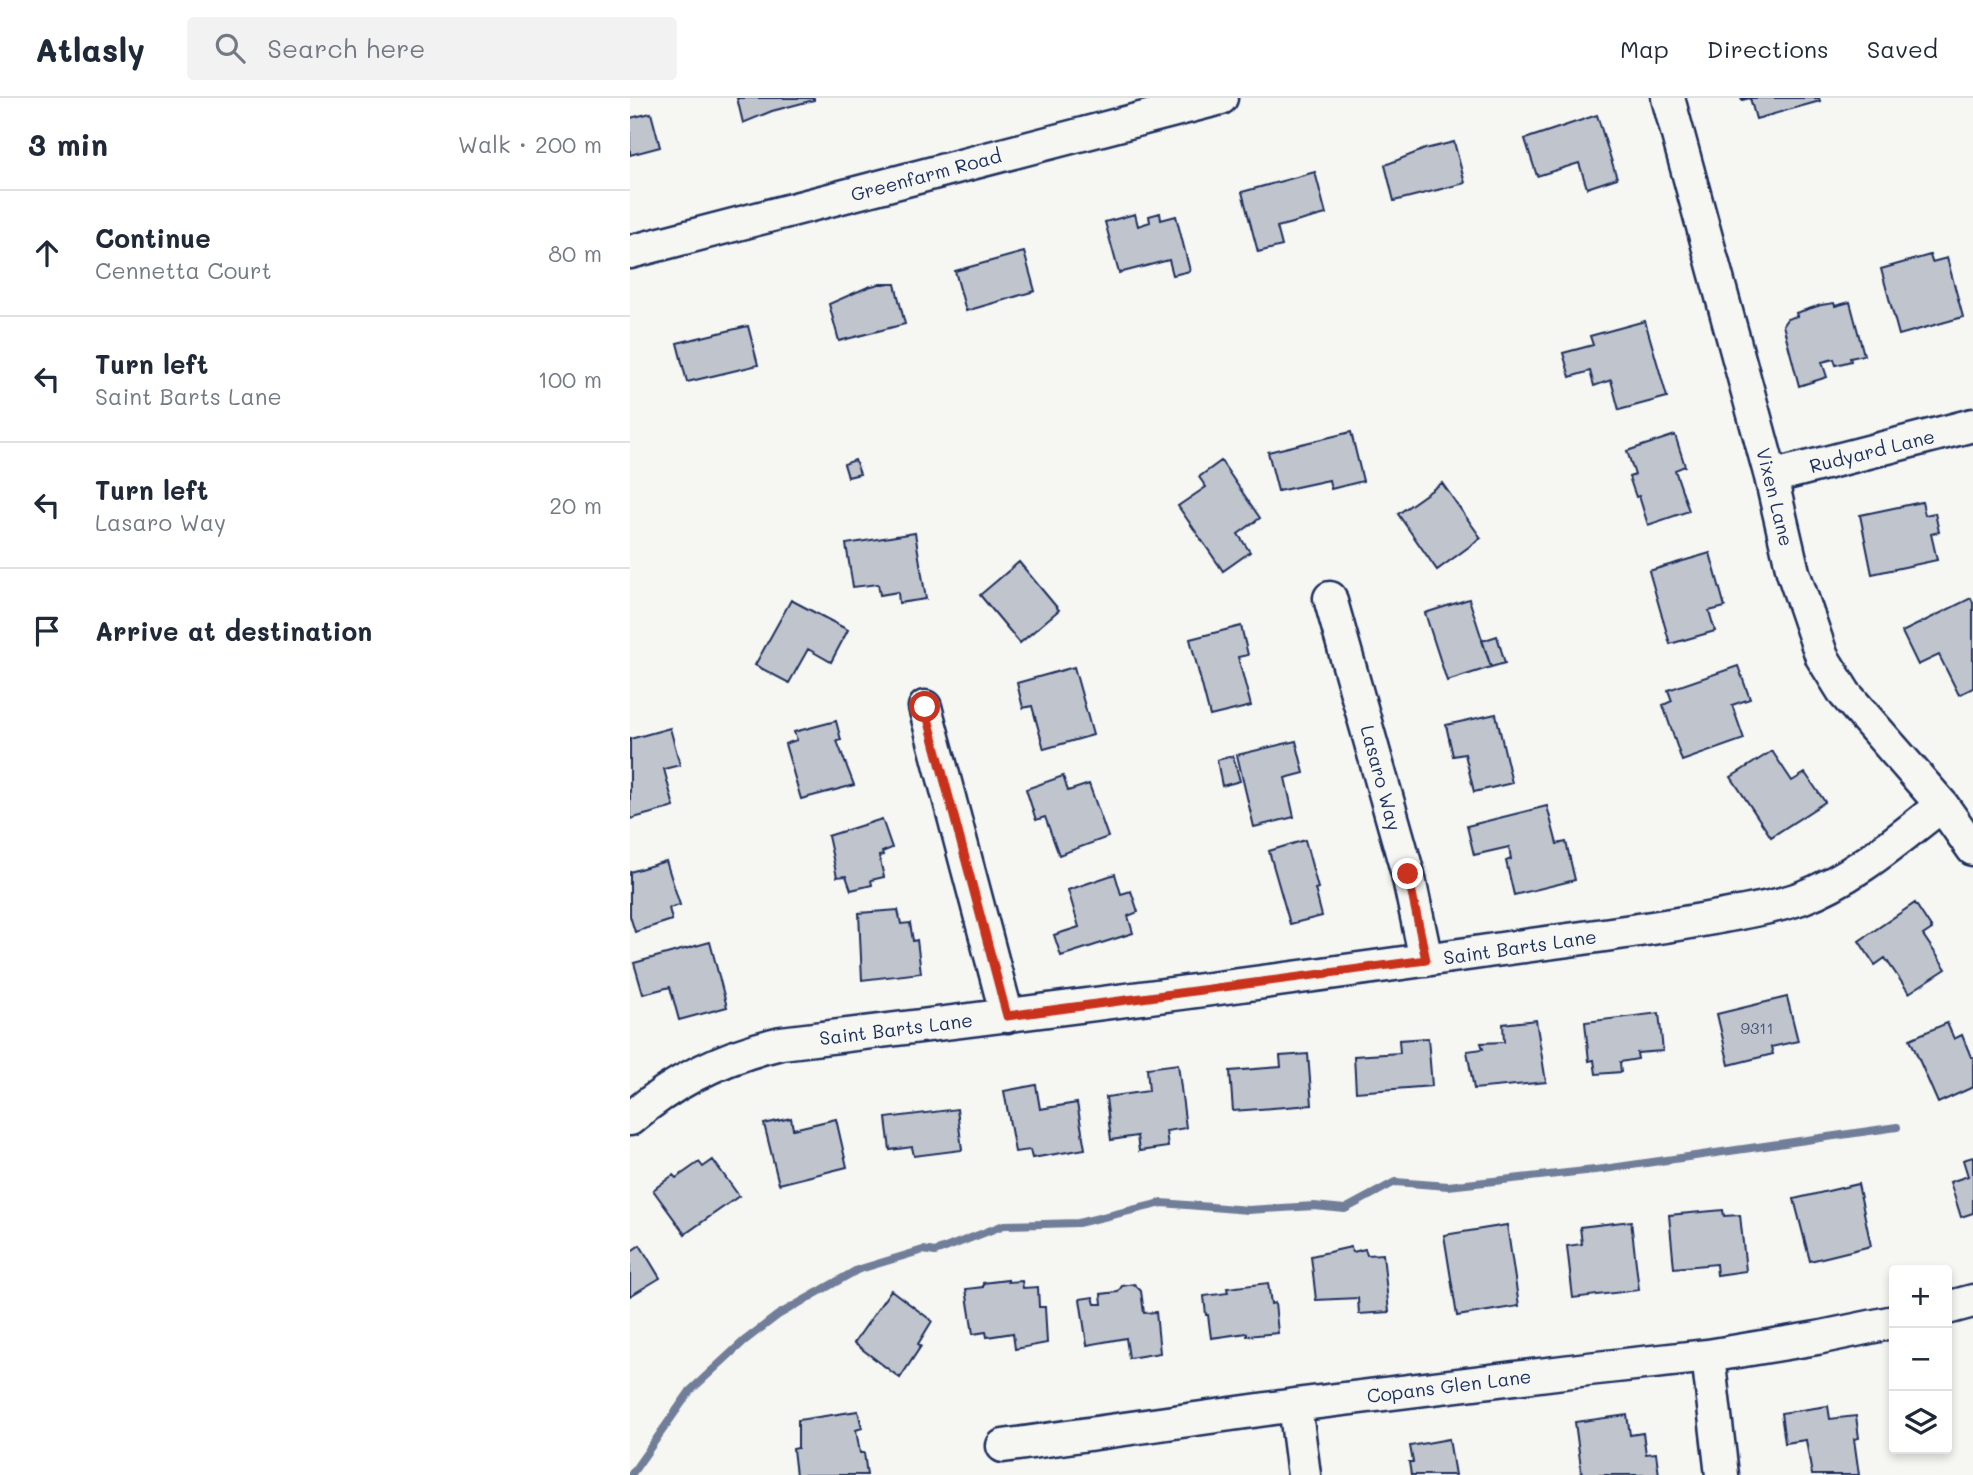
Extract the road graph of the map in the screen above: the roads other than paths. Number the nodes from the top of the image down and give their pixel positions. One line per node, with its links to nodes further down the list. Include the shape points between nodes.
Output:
1 (1221, 98): 3 (street, Greenfarm Road)
2 (1668, 98): 5 (street, Vixen Lane)
3 (630, 252)
4 (1973, 425): 5 (street, Rudyard Lane)
5 (1771, 477): 8 (street, Vixen Lane, via 1793,572 1822,657 1844,694)
6 (1330, 598): 10 (street, Lasaro Way, via 1408,874)
7 (925, 707): 11 (street)
8 (1942, 805): 9 (street, Vixen Lane); 10 (street, Saint Barts Lane, via 1876,856 1801,898 1671,926)
9 (1973, 849)
10 (1426, 960): 11 (street, Saint Barts Lane)
11 (1007, 1016): 12 (street, Saint Barts Lane, via 750,1050 676,1084)
12 (630, 1119)
13 (1973, 1301): 14 (street)
14 (1952, 1307)
15 (1889, 1323): 16 (street, Copans Glen Lane)
16 (1708, 1356): 17 (street, Copans Glen Lane); 20 (street)
17 (1295, 1405): 18 (street, Copans Glen Lane); 19 (street)
18 (1003, 1446)
19 (1304, 1475)
20 (1722, 1475)

